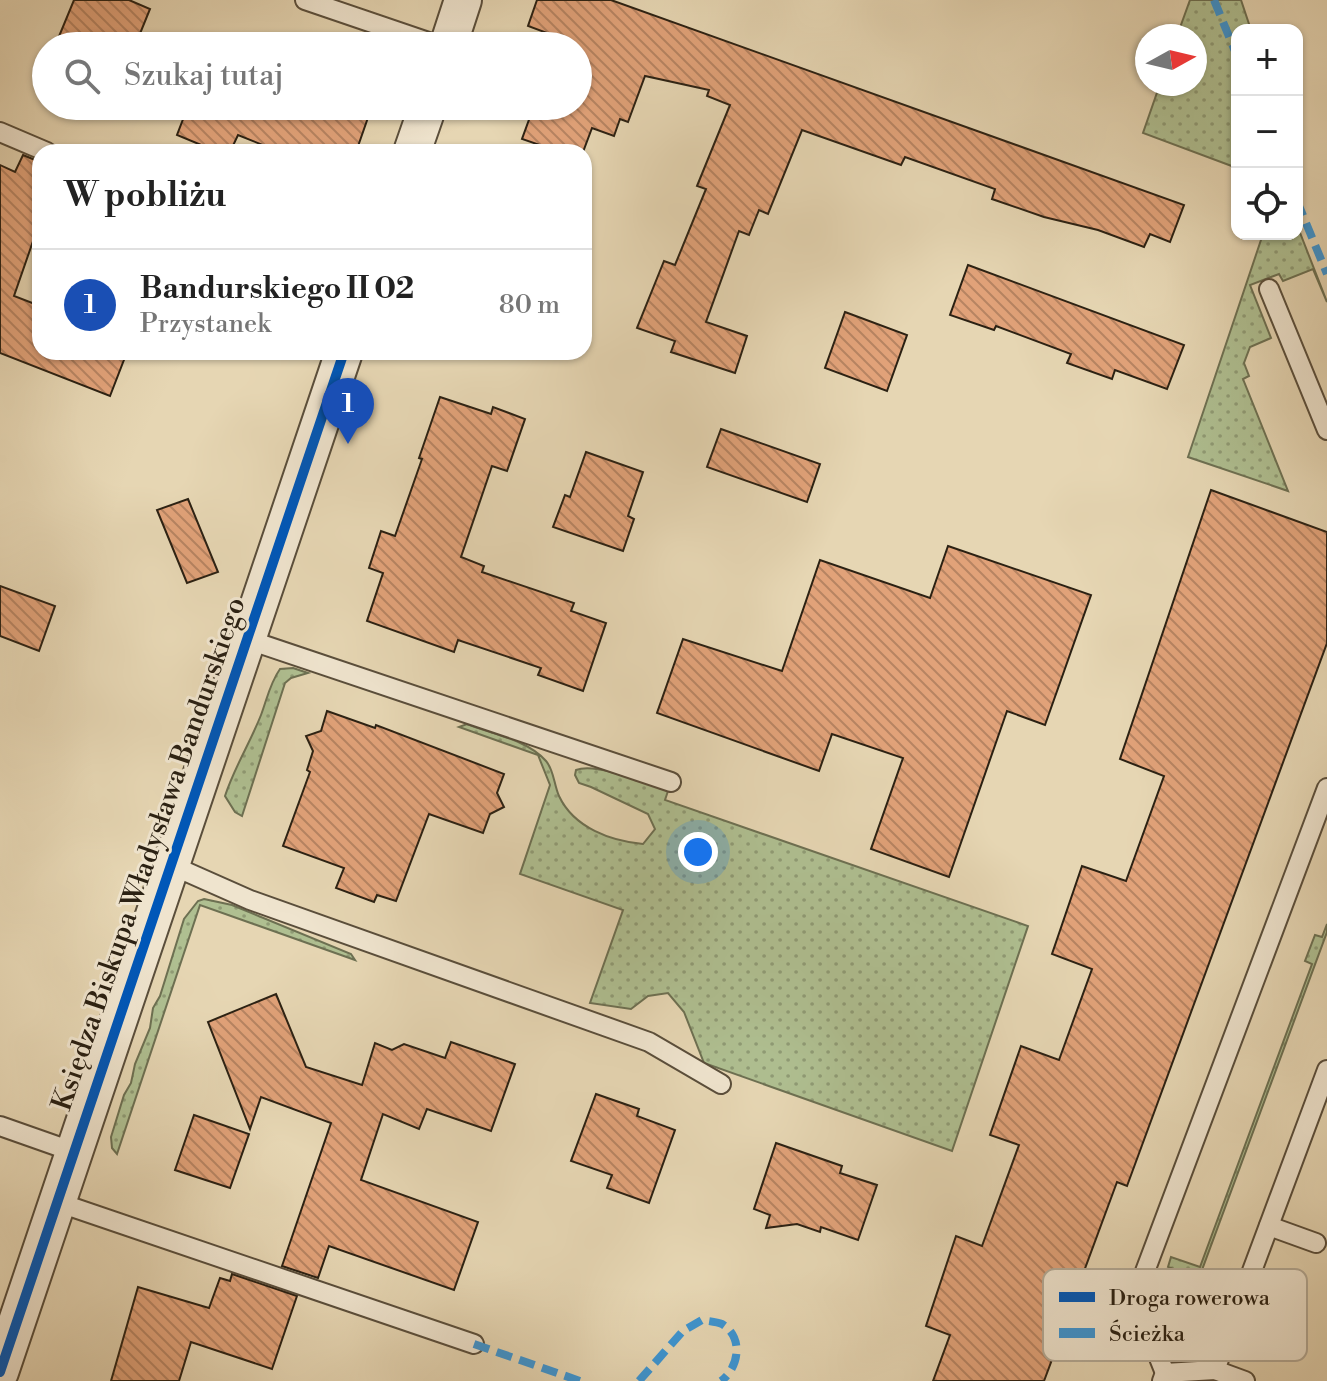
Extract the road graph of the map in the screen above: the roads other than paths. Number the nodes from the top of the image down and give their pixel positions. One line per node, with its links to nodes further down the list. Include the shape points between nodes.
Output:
1 (305, 0): 3 (lane)
2 (463, 0): 4 (street)
3 (399, 32)
4 (453, 32)
5 (423, 120): 7 (street)
6 (0, 132): 8 (lane)
7 (415, 144)
8 (32, 146)
9 (1269, 289): 11 (lane)
10 (341, 360): 12 (street, Księdza Biskupa Władysława Bandurskiego)
11 (1327, 430)
12 (246, 639): 13 (lane); 15 (street, Księdza Biskupa Władysława Bandurskiego)
13 (671, 782)
14 (1327, 788): 23 (lane)
15 (171, 865): 17 (lane, via 250,900 649,1042); 19 (street, Księdza Biskupa Władysława Bandurskiego)
16 (1327, 1070): 21 (lane)
17 (721, 1084)
18 (0, 1126): 19 (lane)
19 (74, 1152): 20 (street, Księdza Biskupa Władysława Bandurskiego)
20 (57, 1202): 25 (lane); 28 (street, Księdza Biskupa Władysława Bandurskiego)
21 (1269, 1226): 22 (lane); 24 (lane)
22 (1316, 1243)
23 (1146, 1269)
24 (1253, 1269)
25 (474, 1344)
26 (1218, 1361): 27 (lane)
27 (1215, 1370): 29 (lane); 30 (lane)
28 (0, 1372)
29 (1163, 1377)
30 (1245, 1381)

